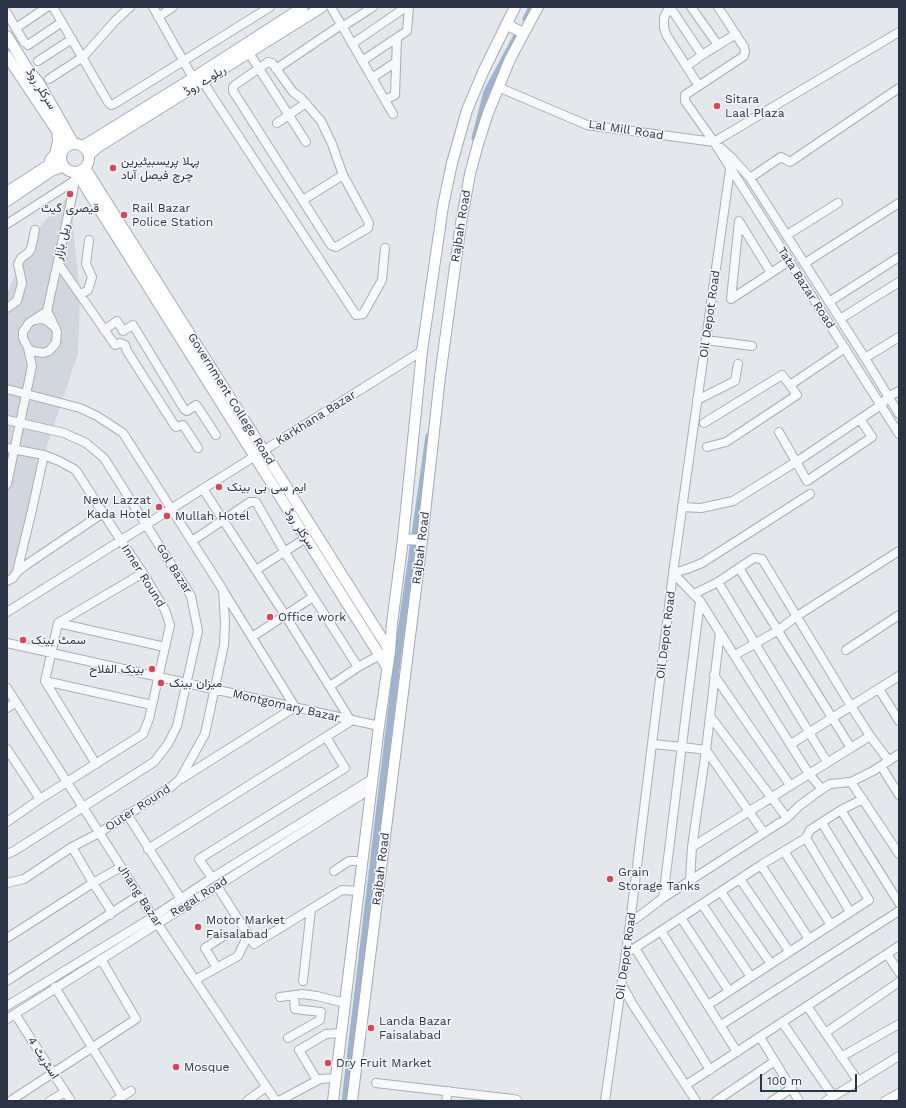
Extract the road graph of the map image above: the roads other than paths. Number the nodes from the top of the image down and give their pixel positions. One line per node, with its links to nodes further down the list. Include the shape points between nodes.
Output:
1 (13, 7): 19 (street)
2 (47, 7): 23 (street)
3 (53, 7): 21 (street)
4 (130, 7): 36 (street)
5 (153, 7): 20 (street)
6 (173, 7): 20 (street)
7 (270, 7): 37 (street)
8 (303, 7): 44 (main road, ریلوے روڈ)
9 (322, 7): 33 (main road, ریلوے روڈ)
10 (331, 7): 24 (street)
11 (373, 7): 24 (street)
12 (406, 7): 31 (street)
13 (409, 7): 29 (street, via 407,31)
14 (515, 7): 22 (main road, Rajbah Road)
15 (538, 7): 25 (main road, Rajbah Road)
16 (670, 7): 34 (street); 41 (street, via 664,18 664,28)
17 (691, 7): 32 (street)
18 (718, 7): 27 (street, Tata Bazar Road)
19 (7, 12): 21 (street, via 26,43)
20 (158, 16): 37 (street)
21 (62, 22): 30 (street)
22 (507, 25): 25 (main road); 98 (main road, Rajbah Road, via 484,70 468,110 452,163 443,206)
23 (19, 26)
24 (342, 26): 31 (street); 43 (street)
25 (522, 32): 49 (main road, Rajbah Road)
26 (899, 32): 58 (street)
27 (736, 34): 32 (street); 48 (street, Tata Bazar Road, via 744,47 744,56)
28 (7, 36): 59 (main road, سرکلر روڈ, via 39,83)
29 (397, 38): 38 (street); 40 (street)
30 (72, 39): 36 (street); 39 (street)
31 (352, 44): 38 (street)
32 (718, 45): 34 (street)
33 (250, 53): 42 (street); 47 (main road, ریلوے روڈ)
34 (702, 55): 41 (street)
35 (7, 56): 56 (main road, سرکلر روڈ)
36 (83, 57): 37 (street, via 111,105); 46 (street)
37 (184, 61): 44 (street)
38 (362, 61): 45 (street)
39 (38, 62)
40 (396, 62): 45 (street); 51 (street, via 395,96)
41 (687, 66): 48 (street)
42 (260, 68): 43 (street, via 271,62); 54 (street); 68 (street, via 235,85 233,91)
43 (276, 69): 52 (street, via 293,92)
44 (193, 78): 59 (main road, ریلوے روڈ)
45 (372, 78): 51 (street)
46 (49, 79)
47 (203, 82): 60 (main road, ریلوے روڈ); 76 (street, via 356,315 363,314 382,280)
48 (699, 86): 58 (street, Tata Bazar Road, via 684,98)
49 (498, 87): 58 (street, Lal Mill Road, via 587,125); 135 (main road, Rajbah Road, via 478,144 461,223)
50 (899, 88): 66 (street, via 790,162 781,157)
51 (385, 100): 53 (street)
52 (306, 103): 54 (street); 65 (street, via 321,121)
53 (393, 114)
54 (289, 115): 55 (street); 57 (street)
55 (277, 123)
56 (57, 130): 59 (main road, سرکلر روڈ); 62 (main road, via 55,154)
57 (306, 142)
58 (714, 142): 63 (street, Tata Bazar Road); 66 (street, Tata Bazar Road)
59 (75, 145): 60 (main road, via 87,150); 61 (main road, via 64,149)
60 (89, 155): 64 (main road, via 88,164)
61 (62, 162): 62 (main road); 64 (main road, via 71,172); 69 (main road)
62 (45, 166): 67 (main road)
63 (730, 169): 78 (street, Tata Bazar Road); 93 (street, Oil Depot Road)
64 (78, 174): 72 (street); 79 (street, ریل بازار); 83 (main road, Government College Road)
65 (343, 175): 68 (street); 68 (street, via 369,223 368,228 336,247 331,245)
66 (750, 178): 74 (street, Tata Bazar Road)
67 (7, 192)
68 (303, 200)
69 (7, 201)
70 (838, 203): 74 (street)
71 (899, 203): 80 (street)
72 (7, 224)
73 (35, 230): 86 (street, via 31,249 18,264 22,283 17,301)
74 (787, 235): 80 (street, Tata Bazar Road)
75 (89, 240): 84 (street, via 86,264 92,277 88,290)
76 (385, 248)
77 (899, 257): 85 (street)
78 (789, 261): 81 (street); 96 (street, Tata Bazar Road)
79 (58, 263): 84 (street); 87 (street, ریل بازار)
80 (805, 263): 85 (street, Tata Bazar Road)
81 (771, 273): 81 (street, via 731,299 739,221 767,266)
82 (899, 282): 88 (street)
83 (154, 289): 120 (main road, Government College Road); 122 (main road, سرکلر روڈ)
84 (80, 296): 91 (street)
85 (829, 302): 88 (street, Tata Bazar Road)
86 (7, 308)
87 (47, 311): 89 (street); 90 (street)
88 (840, 319): 99 (street, Tata Bazar Road)
89 (34, 320): 90 (street, via 46,320); 95 (street, via 23,332)
90 (55, 327): 97 (street, via 56,343)
91 (104, 330): 116 (street, via 117,321 124,331 133,325 184,409 187,411 196,405); 119 (street, via 115,345 125,345 175,426 183,425)
92 (899, 337): 99 (street)
93 (706, 340): 94 (street); 107 (street, Oil Depot Road)
94 (752, 346)
95 (28, 348): 97 (street, via 38,353); 101 (street)
96 (845, 348): 102 (street); 108 (street, Tata Bazar Road)
97 (48, 351): 101 (street)
98 (422, 351): 120 (street, Karkhana Bazar); 133 (main road, Rajbah Road)
99 (865, 358): 106 (street, Tata Bazar Road)
100 (738, 364): 107 (street, via 735,382)
101 (32, 366): 105 (street)
102 (790, 385): 113 (street, via 782,374); 117 (street, via 797,395 726,442)
103 (7, 389): 105 (street, Outer Round)
104 (899, 391): 106 (street)
105 (26, 395): 112 (street); 128 (street, Outer Round, via 80,408 123,433)
106 (888, 397): 108 (street); 109 (street, Tata Bazar Road)
107 (697, 400): 127 (street, Oil Depot Road)
108 (881, 405): 110 (street); 115 (street, Tata Bazar Road)
109 (899, 414)
110 (860, 419): 123 (street); 123 (street, via 872,437 807,481)
111 (7, 420): 112 (street, Gol Bazar)
112 (20, 422): 118 (street); 131 (street, Gol Bazar, via 64,433 86,443 104,458)
113 (704, 423)
114 (779, 432): 123 (street)
115 (899, 434)
116 (216, 436)
117 (706, 447)
118 (11, 448): 121 (street, Inner Round); 124 (street)
119 (198, 448)
120 (264, 451): 122 (street, Karkhana Bazar); 156 (main road, Government College Road)
121 (44, 455): 129 (street, Inner Round, via 74,469); 141 (street)
122 (254, 457): 125 (street, Karkhana Bazar); 132 (main road, سرکلر روڈ)
123 (796, 462): 127 (street, via 733,501 701,508)
124 (7, 484)
125 (203, 489): 128 (street, Karkhana Bazar); 130 (street)
126 (810, 494): 143 (street, via 702,563)
127 (682, 507): 143 (street, Oil Depot Road)
128 (171, 508): 131 (street, Karkhana Bazar); 136 (street, Outer Round)
129 (103, 512): 134 (street, Inner Round); 141 (street)
130 (224, 520): 136 (street); 138 (street, via 250,502 256,502); 140 (street)
131 (146, 525): 134 (street, Karkhana Bazar); 174 (street, Gol Bazar, via 191,596 198,631)
132 (306, 538): 138 (street); 166 (main road, سرکلر روڈ)
133 (404, 539): 135 (main road); 154 (main road, Rajbah Road)
134 (121, 540): 142 (street, Inner Round); 150 (street, Karkhana Bazar)
135 (420, 540): 288 (main road, Rajbah Road)
136 (192, 541): 146 (street, Outer Round)
137 (899, 551): 153 (street)
138 (284, 552): 140 (street); 148 (street)
139 (739, 568): 145 (street); 153 (street, via 754,558 762,559); 157 (street)
140 (256, 570): 151 (street)
141 (17, 572): 144 (street)
142 (143, 573): 155 (street); 162 (street, Inner Round, via 165,610 170,626)
143 (673, 573): 147 (street); 192 (street, Oil Depot Road)
144 (7, 581)
145 (718, 582): 147 (street); 161 (street)
146 (223, 590): 159 (street); 177 (street, Outer Round, via 226,622 224,645)
147 (694, 594): 149 (street)
148 (313, 597): 151 (street); 168 (street)
149 (700, 601): 158 (street); 194 (street)
150 (7, 612)
151 (285, 615): 159 (street); 175 (street)
152 (899, 615): 163 (street)
153 (797, 616): 157 (street); 181 (street)
154 (392, 622): 156 (main road); 164 (main road, Rajbah Road)
155 (58, 623): 162 (street); 165 (street)
156 (374, 626): 164 (main road, Government College Road)
157 (777, 631): 161 (street); 185 (street)
158 (720, 632): 167 (street); 170 (street)
159 (252, 637): 182 (street)
160 (7, 644): 165 (street, Montgomary Bazar)
161 (756, 644): 167 (street); 189 (street)
162 (165, 647): 172 (street, Inner Round)
163 (846, 650)
164 (390, 651): 166 (street); 169 (main road, Rajbah Road)
165 (51, 653): 172 (street, Montgomary Bazar); 173 (street)
166 (380, 655): 168 (street); 169 (main road, سرکلر روڈ)
167 (735, 655): 193 (street)
168 (358, 667): 175 (street)
169 (387, 667): 188 (main road, Rajbah Road)
170 (714, 675): 184 (street); 208 (street)
171 (899, 676): 178 (street)
172 (159, 677): 174 (street, Montgomary Bazar); 180 (street, Inner Round)
173 (45, 681): 180 (street); 201 (street)
174 (187, 683): 177 (street, Montgomary Bazar); 214 (street, Gol Bazar, via 177,726 168,744 154,762)
175 (330, 686): 186 (street)
176 (7, 688): 179 (street, Jhang Bazar)
177 (214, 689): 182 (street, Montgomary Bazar); 204 (street, Outer Round, via 205,734)
178 (879, 689): 181 (street); 187 (street)
179 (16, 702): 183 (street); 205 (street, Jhang Bazar)
180 (152, 706): 201 (street, Inner Round, via 142,734)
181 (851, 706): 185 (street); 190 (street)
182 (295, 707): 186 (street, Montgomary Bazar); 204 (street)
183 (7, 708)
184 (710, 716): 197 (street); 211 (street)
185 (832, 719): 189 (street); 196 (street)
186 (351, 720): 188 (street, Montgomary Bazar); 191 (street)
187 (899, 722)
188 (379, 726): 207 (main road, Rajbah Road)
189 (809, 733): 193 (street); 200 (street)
190 (870, 736): 196 (street); 199 (street)
191 (326, 737): 226 (street); 234 (street, via 345,768 199,859)
192 (653, 744): 194 (street); 253 (street, Oil Depot Road)
193 (791, 744): 203 (street)
194 (682, 746): 197 (street); 243 (street)
195 (7, 748): 212 (street)
196 (851, 748): 200 (street)
197 (706, 750): 216 (street); 225 (street)
198 (899, 754): 199 (street)
199 (889, 760): 202 (street)
200 (827, 762): 203 (street)
201 (96, 764): 205 (street, Inner Round)
202 (881, 766): 206 (street); 210 (street)
203 (809, 774): 208 (street); 209 (street)
204 (180, 779): 217 (street, Outer Round)
205 (67, 782): 212 (street, Inner Round); 214 (street, Jhang Bazar)
206 (851, 782): 209 (street, via 830,784); 213 (street)
207 (372, 784): 230 (main road, Rajbah Road); 234 (street, Regal Road); 239 (street, Regal Road)
208 (790, 786): 211 (street)
209 (822, 789): 218 (street)
210 (898, 792)
211 (771, 798): 216 (street); 218 (street)
212 (40, 799): 219 (street, Inner Round)
213 (863, 799): 215 (street); 229 (street)
214 (82, 807): 221 (street, Jhang Bazar); 228 (street, Gol Bazar)
215 (841, 810): 220 (street); 245 (street)
216 (748, 812): 222 (street); 225 (street)
217 (127, 814): 221 (street, Outer Round); 226 (street)
218 (787, 818): 222 (street)
219 (7, 822)
220 (822, 823): 223 (street, via 810,830); 249 (street, via 869,900)
221 (99, 833): 224 (street, Outer Round); 232 (street, Jhang Bazar)
222 (764, 833): 236 (street)
223 (806, 838): 227 (street); 249 (street)
224 (72, 847): 237 (street, Outer Round, via 24,879); 238 (street)
225 (692, 847): 236 (street)
226 (148, 849): 244 (street)
227 (784, 851): 231 (street); 254 (street)
228 (7, 854)
229 (899, 854)
230 (362, 860): 233 (street, via 349,861); 240 (main road, Rajbah Road)
231 (761, 865): 235 (street); 259 (street)
232 (121, 867): 238 (street); 242 (street, Jhang Bazar)
233 (334, 871)
234 (212, 878): 244 (street, Regal Road)
235 (740, 879): 241 (street); 262 (street)
236 (690, 880): 243 (street)
237 (7, 883)
238 (93, 883): 250 (street, via 110,909); 258 (street)
239 (217, 886): 252 (street, Regal Road); 256 (street)
240 (358, 891): 247 (street, via 342,890); 279 (main road, Rajbah Road)
241 (721, 892): 246 (street); 266 (street)
242 (139, 895): 250 (street); 252 (street, Jhang Bazar)
243 (663, 898): 253 (street)
244 (181, 899): 252 (street, Regal Road)
245 (899, 902)
246 (702, 904): 251 (street); 269 (street)
247 (311, 909): 256 (street, via 254,944); 272 (street)
248 (899, 911): 287 (street)
249 (850, 912): 254 (street)
250 (110, 915): 271 (street)
251 (681, 918): 255 (street); 276 (street)
252 (155, 920): 265 (street, Regal Road); 270 (street, Jhang Bazar); 280 (street, Regal Road)
253 (630, 923): 263 (street, Oil Depot Road)
254 (831, 925): 259 (street)
255 (661, 931): 261 (street); 281 (street)
256 (248, 935): 267 (street, via 238,956)
257 (222, 937): 267 (street, via 205,948)
258 (7, 938)
259 (809, 939): 262 (street)
260 (899, 946): 264 (street)
261 (635, 948): 263 (street); 298 (street)
262 (790, 951): 266 (street)
263 (627, 952): 274 (street, Oil Depot Road)
264 (887, 954): 268 (street); 282 (street)
265 (101, 959): 275 (street, Regal Road); 293 (street, via 136,1019)
266 (771, 964): 269 (street)
267 (217, 968): 270 (street)
268 (899, 972)
269 (751, 977): 276 (street)
270 (195, 980): 305 (street, Jhang Bazar)
271 (7, 981)
272 (303, 981)
273 (899, 982): 290 (street)
274 (622, 985): 304 (street); 322 (street, Oil Depot Road)
275 (55, 987): 283 (street, Regal Road); 293 (street)
276 (728, 991): 281 (street)
277 (294, 995): 278 (street); 279 (street, via 317,996); 292 (street, via 295,1008 321,1012 320,1020)
278 (280, 997)
279 (345, 1003): 289 (main road, Rajbah Road)
280 (7, 1005)
281 (708, 1005): 287 (street)
282 (807, 1006): 285 (street); 290 (street)
283 (15, 1014): 284 (street, Regal Road); 299 (street, اسٹریٹ 4)
284 (7, 1019)
285 (782, 1022): 291 (street); 312 (street)
286 (899, 1024): 296 (street)
287 (720, 1025): 294 (street)
288 (359, 1026): 289 (main road); 319 (main road, Rajbah Road)
289 (343, 1027): 300 (main road, Rajbah Road); 301 (street, via 299,1050)
290 (825, 1033): 296 (street)
291 (760, 1036): 294 (street); 297 (street)
292 (288, 1038)
293 (92, 1048): 299 (street); 311 (street)
294 (737, 1052): 298 (street)
295 (899, 1056): 302 (street)
296 (841, 1057): 302 (street)
297 (775, 1061): 306 (street); 324 (street)
298 (710, 1070): 304 (street)
299 (53, 1072): 309 (street, اسٹریٹ 4); 313 (street)
300 (336, 1078): 301 (street); 318 (main road, Rajbah Road)
301 (317, 1080): 317 (street)
302 (858, 1081): 312 (street)
303 (376, 1083): 308 (street)
304 (686, 1085): 323 (street)
305 (266, 1087): 316 (street); 317 (street, Jhang Bazar)
306 (792, 1088): 325 (street); 326 (street)
307 (131, 1091): 311 (street)
308 (448, 1091): 320 (street); 321 (street)
309 (66, 1092): 314 (street); 315 (street, اسٹریٹ 4)
310 (899, 1093): 327 (street)
311 (119, 1099)
312 (830, 1099)
313 (10, 1101)
314 (50, 1101)
315 (71, 1101)
316 (247, 1101)
317 (277, 1101)
318 (333, 1101)
319 (352, 1101)
320 (446, 1101)
321 (516, 1101)
322 (605, 1101)
323 (696, 1101)
324 (716, 1101)
325 (772, 1101)
326 (799, 1101)
327 (885, 1101)

